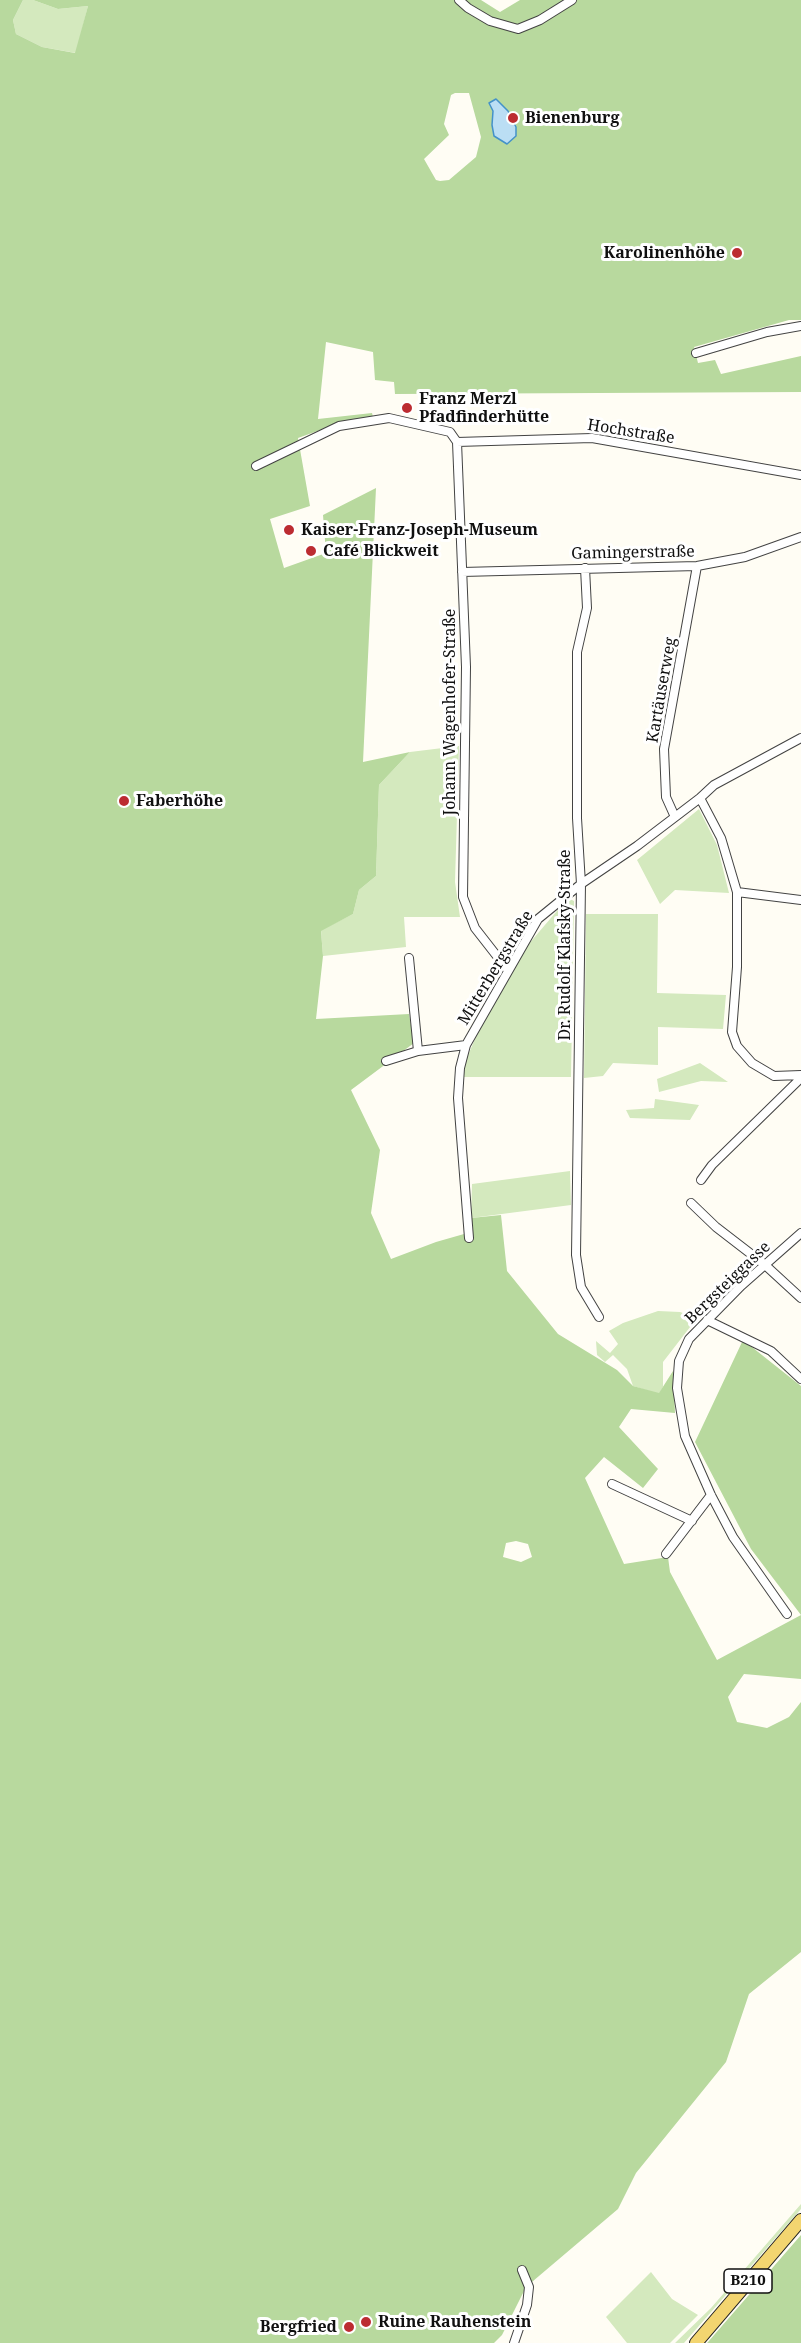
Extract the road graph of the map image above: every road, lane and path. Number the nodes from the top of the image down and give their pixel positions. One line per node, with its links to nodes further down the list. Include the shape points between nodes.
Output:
1 (459, 0): 2 (street, via 490,21 518,29)
2 (572, 0)
3 (801, 326): 4 (street)
4 (696, 353)
5 (457, 442): 6 (street, via 450,432 389,418 339,426); 7 (street, Hochstraße, via 591,438); 11 (street, Johann Wagenhofer-Straße)
6 (256, 466)
7 (801, 475)
8 (801, 537): 9 (street, Gamingerstraße, via 745,557)
9 (697, 566): 10 (street, Gamingerstraße); 14 (street, Kartäuserweg, via 664,748 666,797)
10 (585, 568): 11 (street, Gamingerstraße); 15 (street, Dr. Rudolf Klafsky-Straße, via 587,608 577,652)
11 (462, 572): 19 (street, Johann Wagenhofer-Straße, via 466,667 463,897 475,928)
12 (801, 738): 13 (street, Mitterbergstraße, via 714,785)
13 (700, 798): 14 (street, Mitterbergstraße); 16 (street, via 721,838)
14 (675, 817): 15 (street, Mitterbergstraße)
15 (581, 884): 19 (street, Mitterbergstraße, via 538,919); 30 (street, Dr. Rudolf Klafsky-Straße, via 576,1256 581,1287)
16 (737, 892): 17 (street); 23 (street, via 732,1032 737,1046 753,1063 774,1076)
17 (801, 900)
18 (409, 958): 21 (street)
19 (507, 969): 20 (street, Mitterbergstraße)
20 (466, 1045): 21 (street); 27 (street, Mitterbergstraße, via 459,1098)
21 (418, 1051): 22 (street)
22 (386, 1061)
23 (801, 1077): 24 (street)
24 (701, 1180)
25 (691, 1203): 28 (street)
26 (801, 1233): 28 (street, Bergsteiggasse)
27 (469, 1238)
28 (764, 1264): 29 (street); 31 (street, Bergsteiggasse)
29 (801, 1298)
30 (599, 1317)
31 (707, 1320): 32 (street, via 771,1351); 34 (street, Bergsteiggasse, via 689,1339 679,1360 677,1388 685,1436)
32 (801, 1379)
33 (612, 1484): 35 (street)
34 (711, 1495): 35 (street); 37 (street, Bergsteiggasse, via 733,1537)
35 (692, 1521): 36 (street)
36 (666, 1554)
37 (787, 1614)
38 (801, 2220): 41 (main road, B210)
39 (522, 2270): 40 (street, via 529,2287)
40 (514, 2343)
41 (696, 2343)

